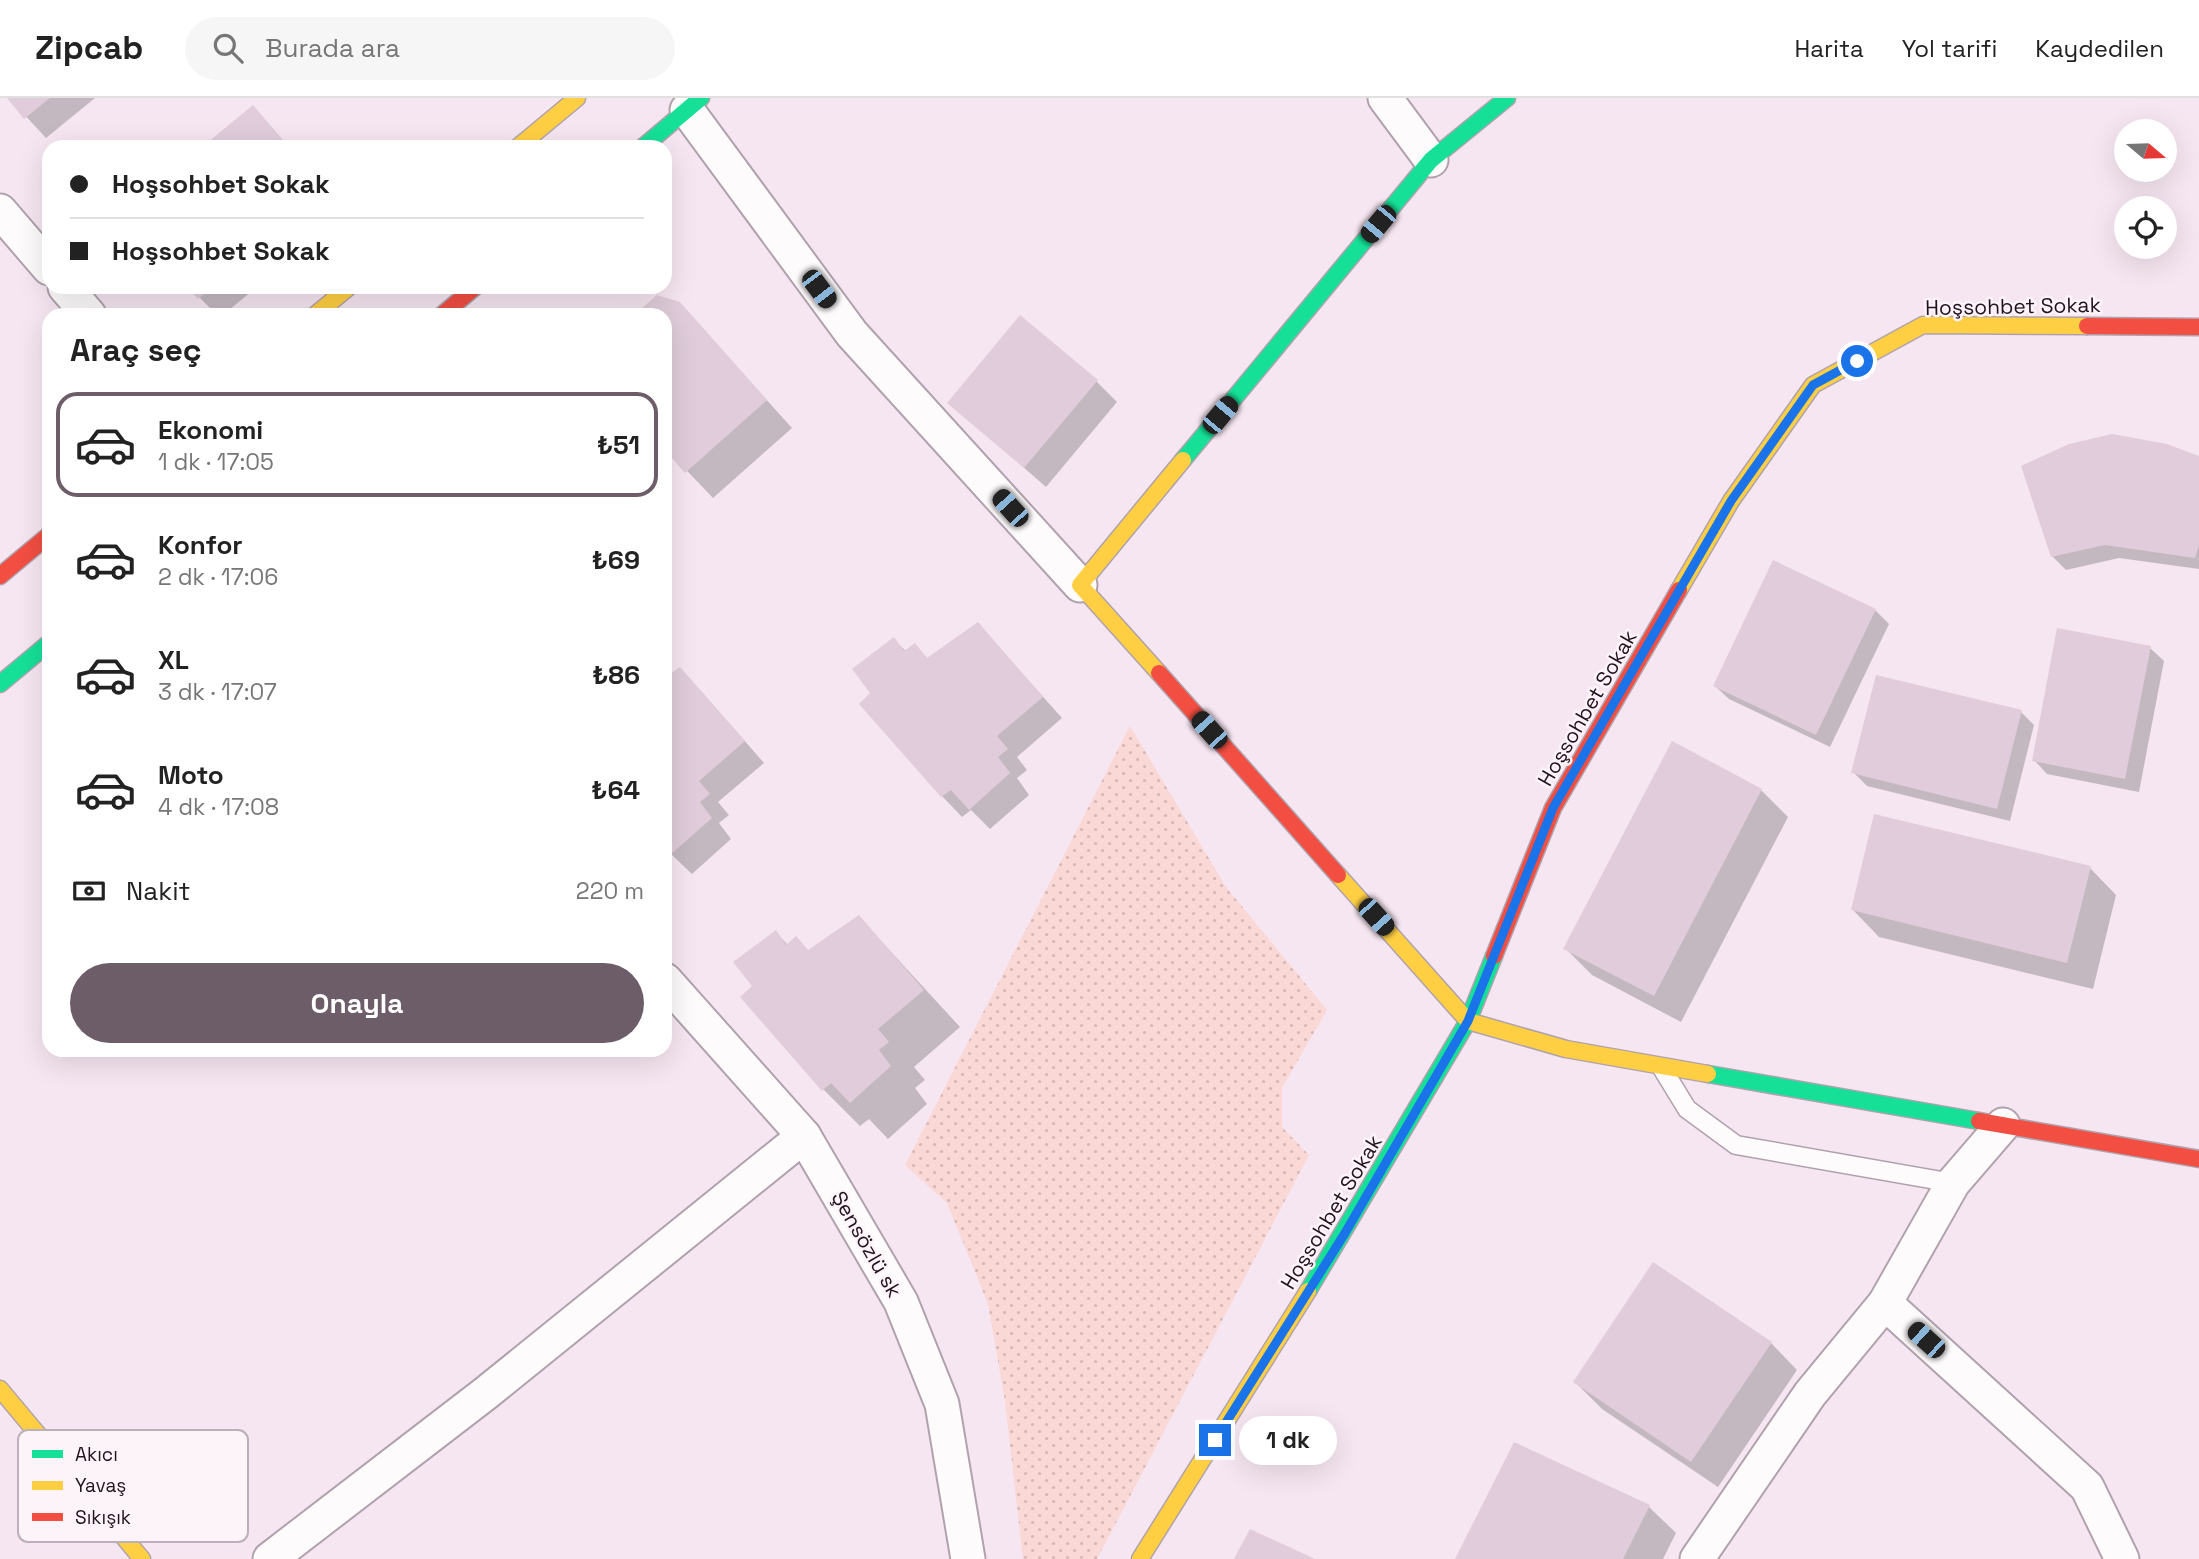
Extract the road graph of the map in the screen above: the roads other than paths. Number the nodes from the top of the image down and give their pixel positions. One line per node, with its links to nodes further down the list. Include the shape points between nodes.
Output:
1 (577, 98): 5 (street)
2 (1385, 98): 7 (street)
3 (1507, 98): 7 (street)
4 (694, 104): 6 (street); 19 (street, via 852,334)
5 (526, 140)
6 (651, 140)
7 (1431, 160): 19 (street)
8 (0, 211): 9 (street)
9 (42, 260)
10 (71, 294): 13 (street)
11 (340, 294): 14 (street)
12 (467, 294): 15 (street)
13 (83, 308)
14 (324, 308)
15 (450, 308)
16 (2199, 327): 23 (street, Hoşsohbet Sokak, via 1923,325 1813,385 1731,501 1553,808)
17 (42, 541): 18 (street)
18 (0, 576)
19 (1080, 585): 23 (street)
20 (42, 649): 21 (street)
21 (0, 684)
22 (672, 988): 26 (street, Şensözlü sk)
23 (1468, 1021): 24 (street, via 1566,1049); 36 (street, Hoşsohbet Sokak, via 1345,1233)
24 (1661, 1066): 25 (street); 28 (lane, via 1687,1109 1736,1145)
25 (2003, 1125): 27 (street); 28 (street)
26 (804, 1136): 34 (street, via 486,1393); 35 (street, Şensözlü sk, via 901,1302 942,1404)
27 (2199, 1159)
28 (1953, 1182): 29 (street)
29 (1885, 1303): 37 (street, via 1810,1394); 38 (street, via 2087,1487)
30 (0, 1390): 31 (street)
31 (34, 1430)
32 (128, 1542): 33 (street)
33 (142, 1559)
34 (270, 1559)
35 (968, 1559)
36 (1140, 1559)
37 (1697, 1559)
38 (2122, 1559)

